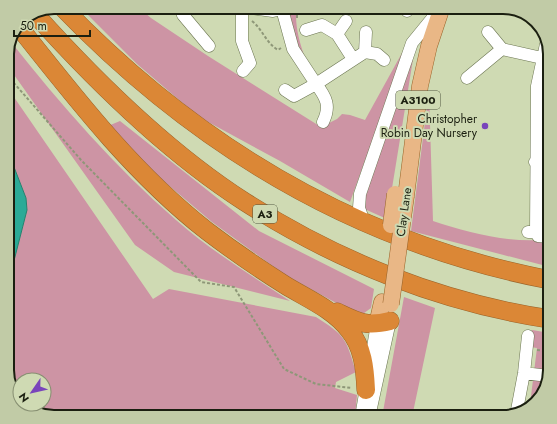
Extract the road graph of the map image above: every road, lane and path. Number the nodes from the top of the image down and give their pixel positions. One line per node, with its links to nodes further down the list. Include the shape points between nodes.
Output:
1 (69, 14): 34 (highway, via 163,100 206,133 283,182)
2 (184, 14): 18 (street)
3 (242, 14): 25 (street, via 242,41 250,63)
4 (246, 14): 17 (path, via 260,28 268,43 278,50)
5 (284, 14): 17 (street)
6 (431, 14): 11 (main road, Clay Lane / A3100)
7 (435, 14): 11 (street)
8 (440, 14): 33 (main road, Clay Lane / A3100, via 420,86)
9 (38, 17): 39 (highway, A3, via 100,82 146,124 208,176 258,210 326,247 413,284 456,299)
10 (346, 21): 16 (street)
11 (427, 23): 33 (main road, Clay Lane / A3100, via 421,46); 34 (street, via 412,44 360,194 359,208)
12 (21, 30): 37 (highway, via 116,145 168,197 206,231 236,253)
13 (306, 30): 16 (street, via 322,25)
14 (366, 32): 20 (street)
15 (488, 32): 19 (street)
16 (337, 34): 23 (street)
17 (291, 43): 28 (street)
18 (209, 46)
19 (502, 49): 22 (street); 26 (street)
20 (365, 52): 23 (street); 24 (street, via 377,54)
21 (543, 54): 22 (street)
22 (542, 58): 31 (street, via 537,86)
23 (353, 59): 28 (street)
24 (384, 60)
25 (243, 71)
26 (467, 78)
27 (14, 83): 43 (path, via 82,160 201,282 234,287 284,368 316,384)
28 (316, 84): 29 (street, via 294,96); 30 (street, via 328,105)
29 (286, 90)
30 (324, 122)
31 (535, 162): 32 (street); 35 (street, via 532,232)
32 (543, 165)
33 (401, 195): 38 (main road, Clay Lane / A3100, bridge)
34 (364, 222): 36 (highway, via 458,256)
35 (543, 236)
36 (543, 278)
37 (323, 308): 38 (highway, via 369,325); 43 (highway, via 348,329 356,340 364,365)
38 (385, 313): 43 (street, Clay Lane); 46 (street, Clay Lane)
39 (543, 318)
40 (528, 336): 41 (street)
41 (524, 373): 42 (street); 44 (street)
42 (542, 375)
43 (366, 390): 45 (street, Clay Lane)
44 (517, 408)
45 (362, 410)
46 (369, 410)

